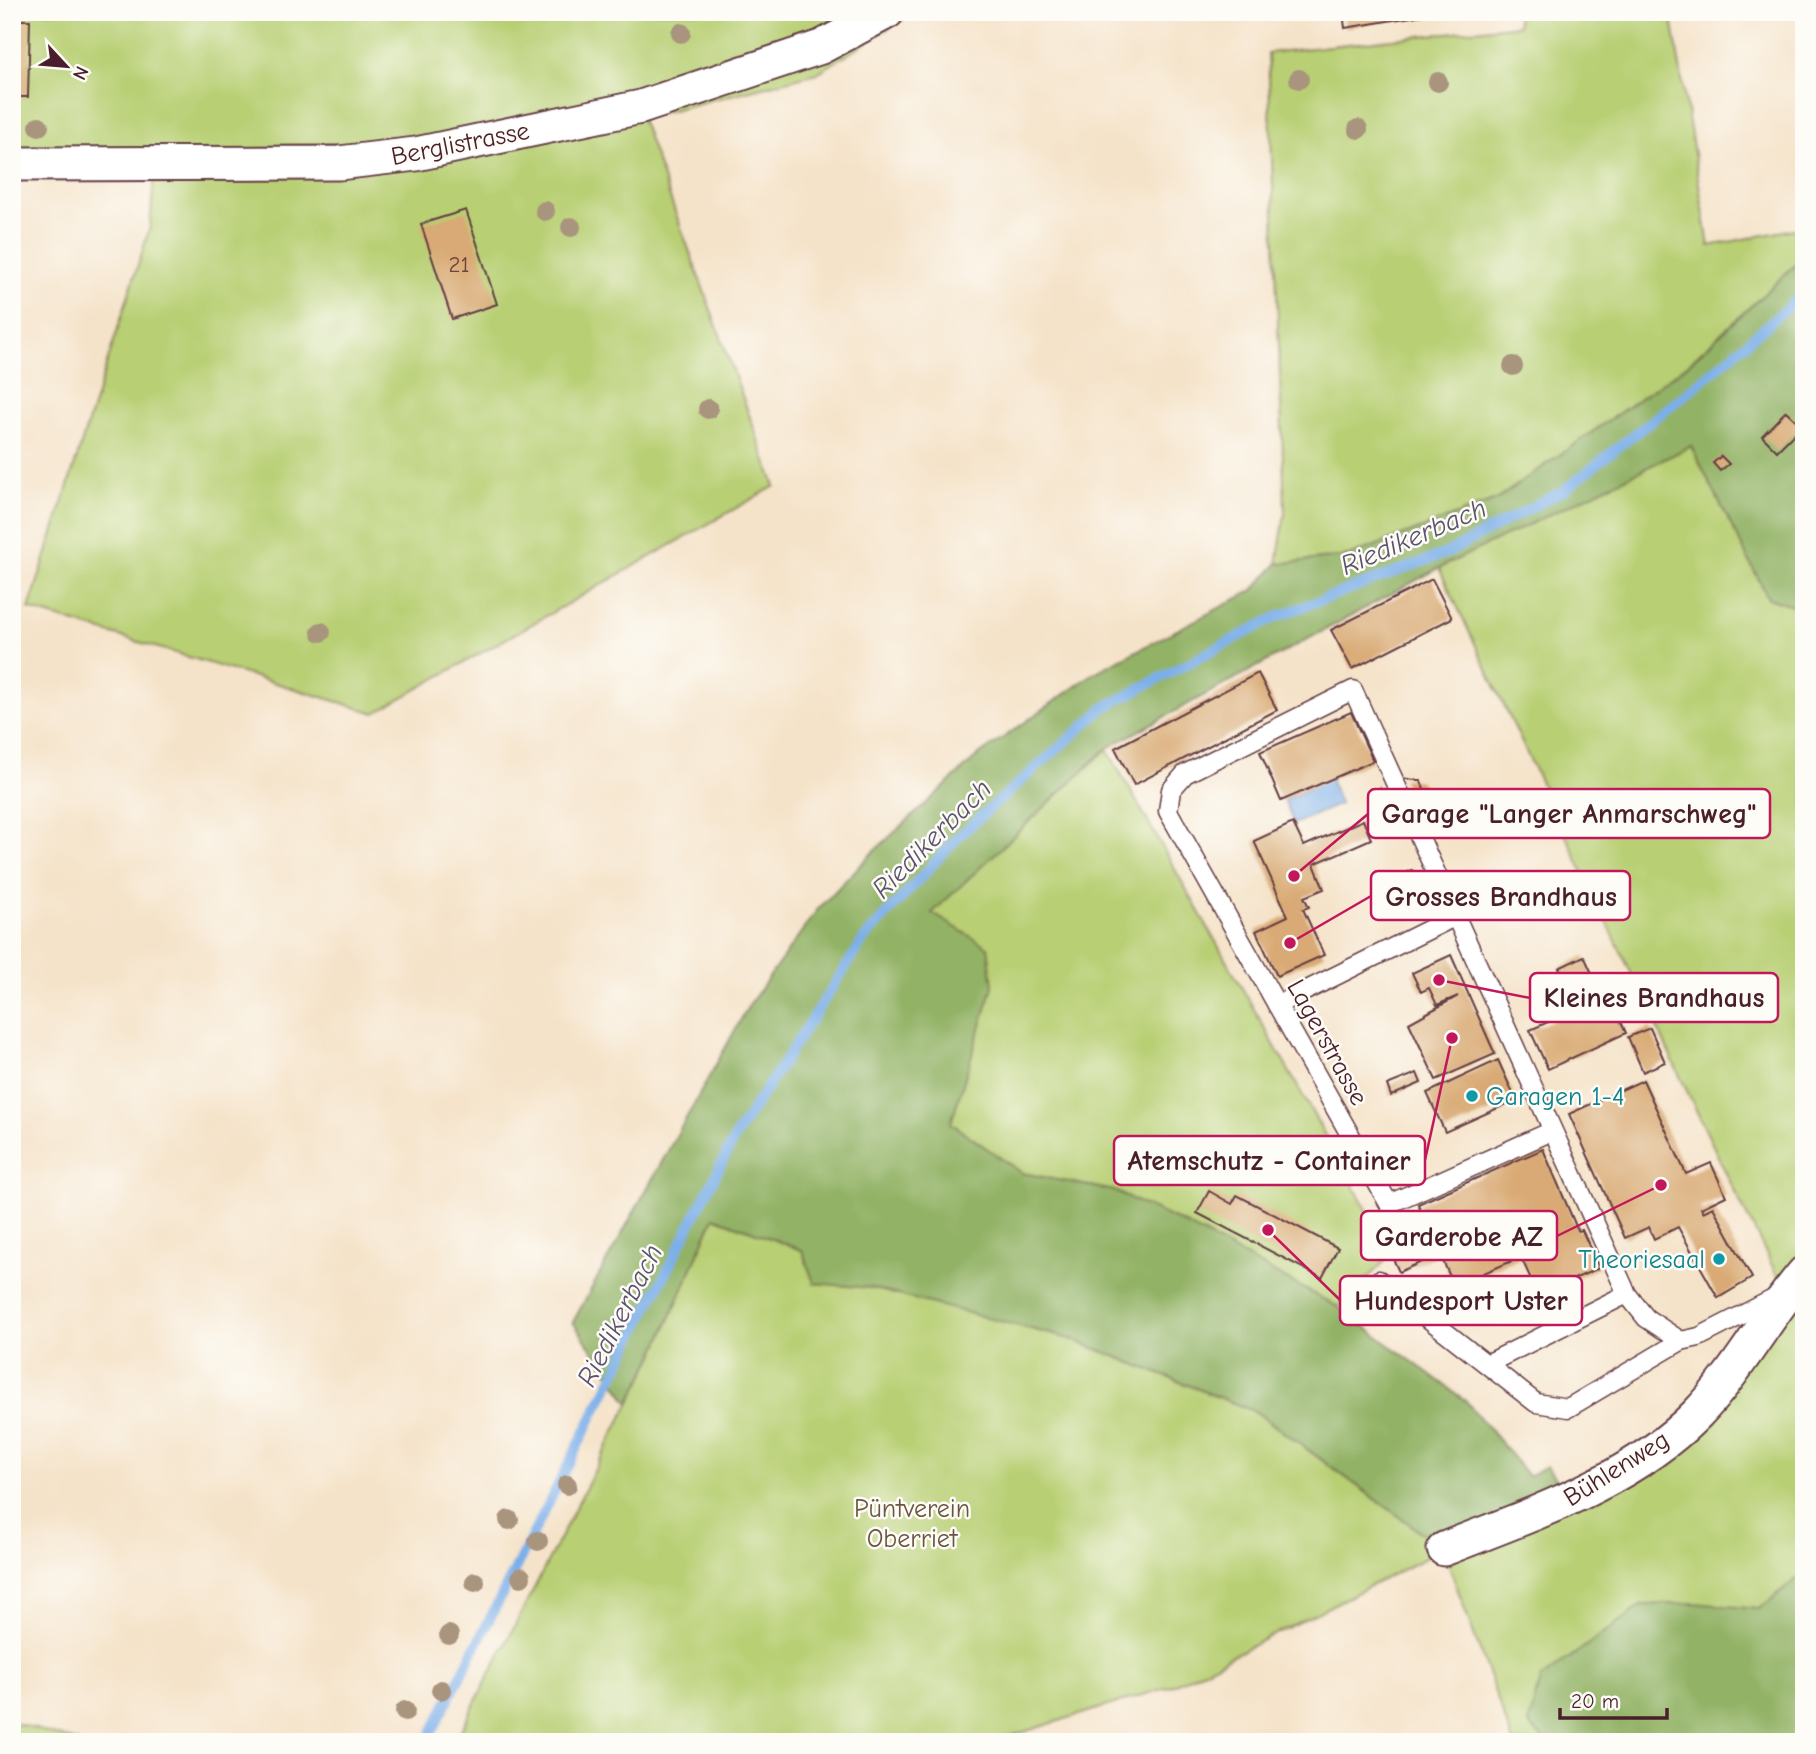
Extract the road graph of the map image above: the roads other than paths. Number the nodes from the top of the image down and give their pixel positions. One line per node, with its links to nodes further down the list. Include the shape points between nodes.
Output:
1 (887, 12): 2 (street, Berglistrasse, via 821,47 640,107 416,154 339,163)
2 (12, 164)
3 (1456, 916): 4 (lane); 4 (lane, Lagerstrasse, via 1353,690 1185,775 1171,790 1168,811); 5 (lane)
4 (1278, 1005): 5 (lane, Lagerstrasse, via 1389,1204)
5 (1552, 1131): 8 (lane)
6 (1379, 1280): 10 (lane)
7 (1795, 1283): 9 (lane, via 1699,1337); 11 (street, Bühlenweg, via 1698,1413 1650,1453 1569,1500)
8 (1627, 1294): 9 (lane, via 1646,1318); 10 (lane)
9 (1681, 1342): 10 (lane, via 1569,1408 1536,1404)
10 (1489, 1363)
11 (1444, 1549)

